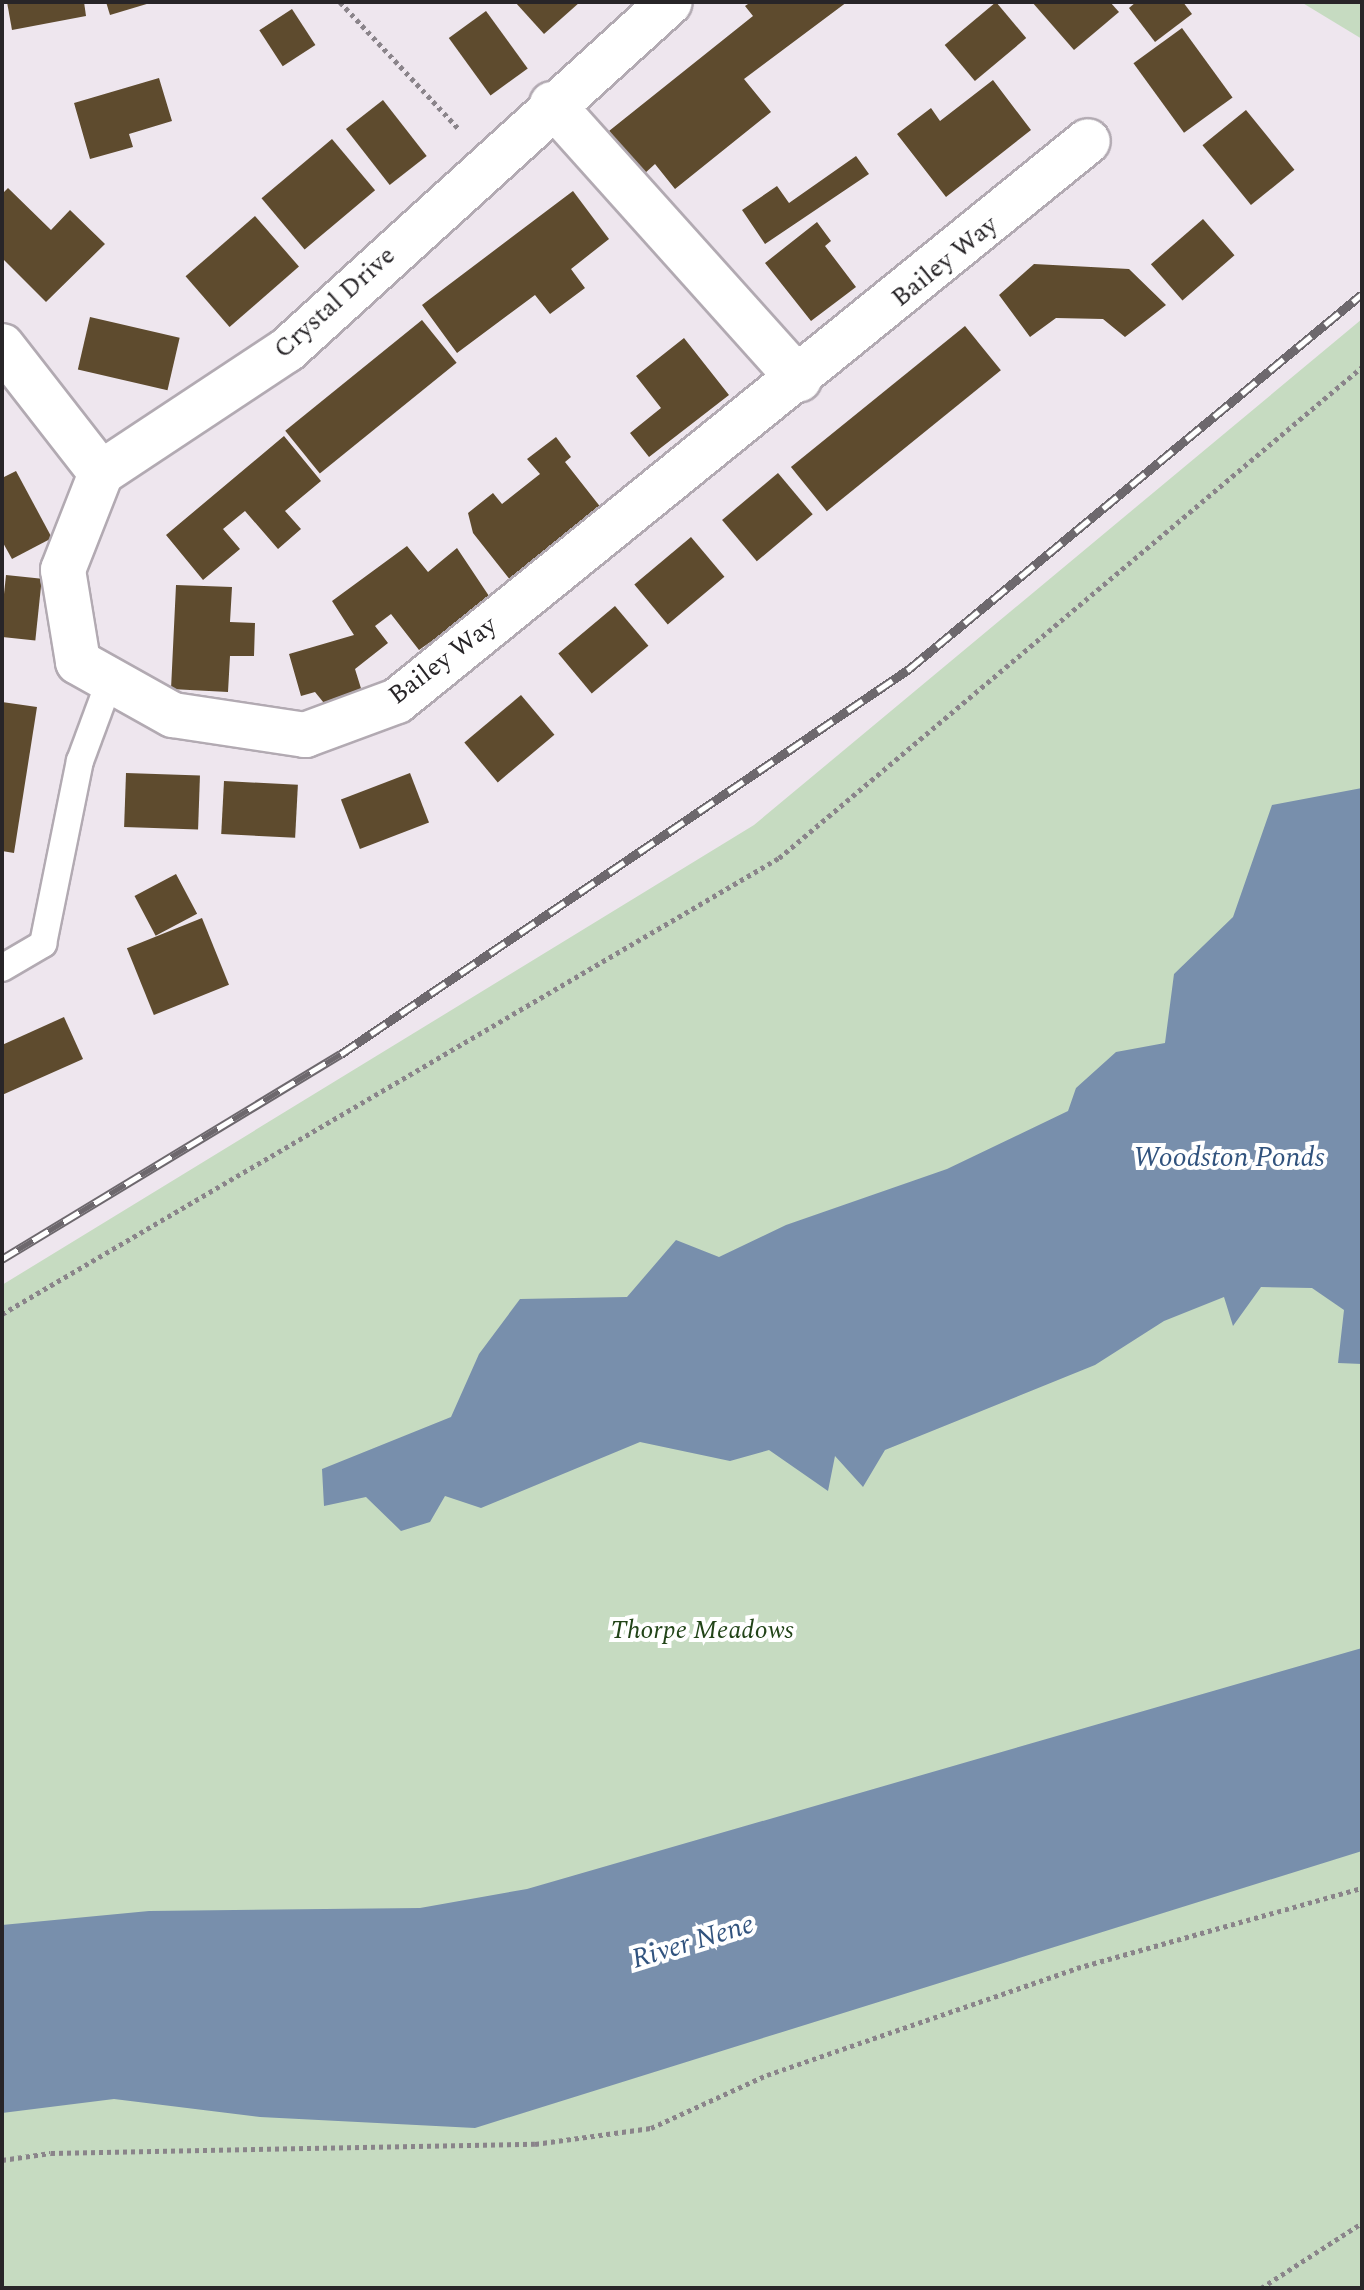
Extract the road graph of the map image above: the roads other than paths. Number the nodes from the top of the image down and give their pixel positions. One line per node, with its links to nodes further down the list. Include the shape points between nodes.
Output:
1 (670, 2): 2 (street, Crystal Drive)
2 (552, 104): 5 (street); 6 (street, Crystal Drive, via 287,350)
3 (1088, 141): 5 (street, Bailey Way)
4 (2, 346): 6 (street)
5 (799, 379): 7 (street, Bailey Way, via 397,701 305,735 173,715)
6 (101, 473): 7 (street, Bailey Way, via 63,570 78,662)
7 (110, 680): 8 (lane, via 80,761 43,944)
8 (2, 968)

